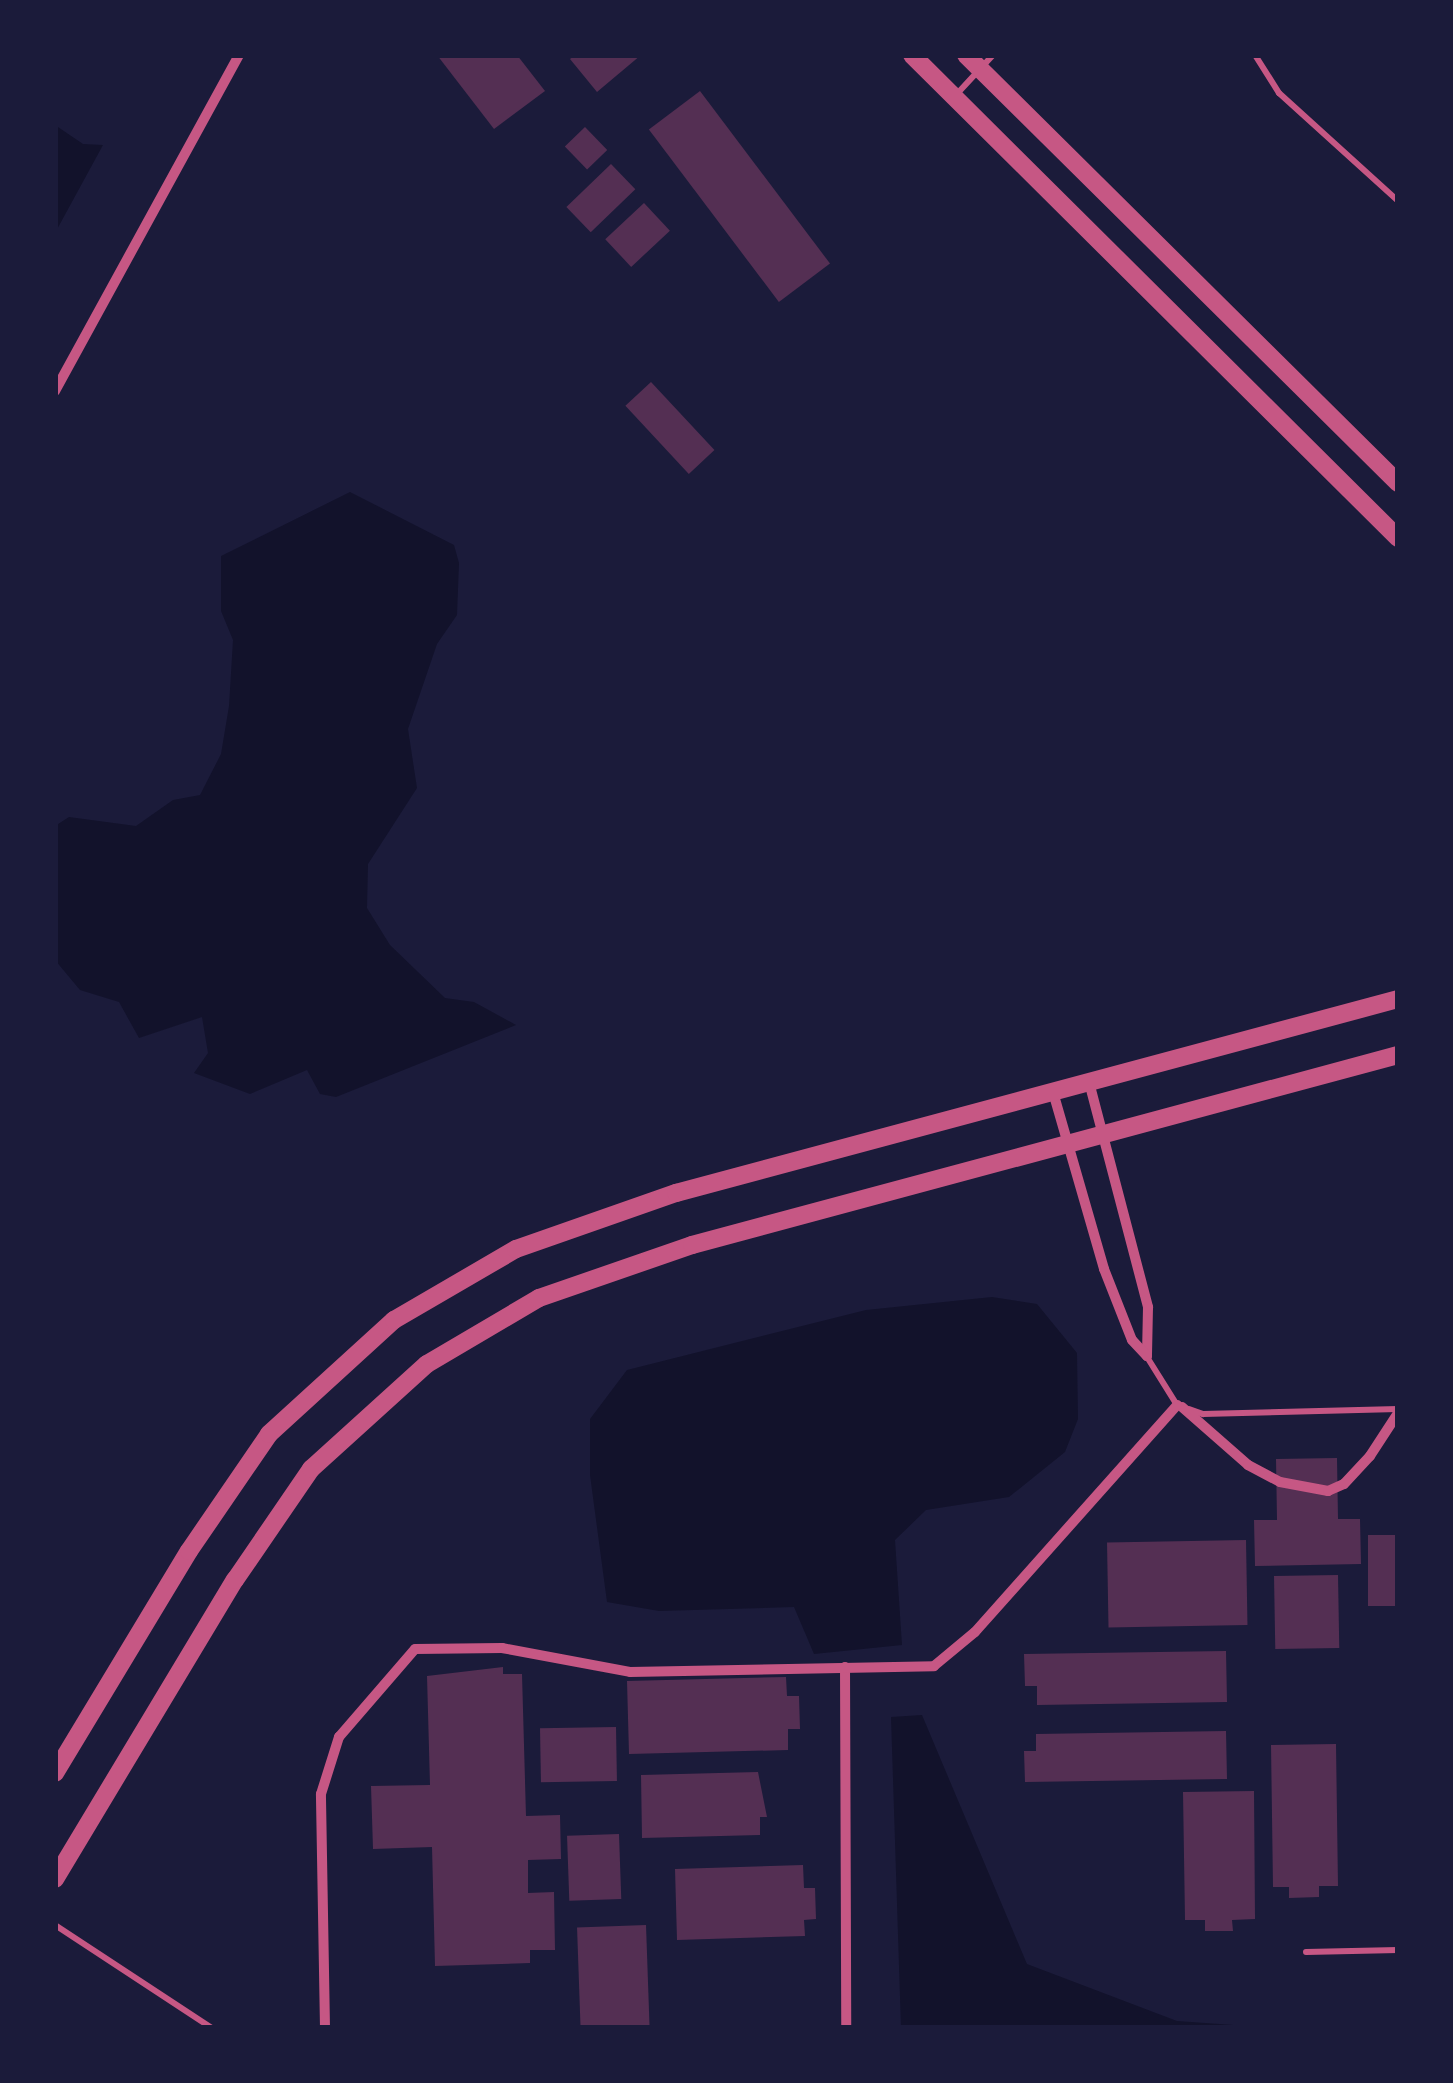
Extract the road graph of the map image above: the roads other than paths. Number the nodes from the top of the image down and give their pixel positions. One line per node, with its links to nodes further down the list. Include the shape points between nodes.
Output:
1 (239, 55): 7 (street)
2 (912, 55): 5 (street)
3 (1255, 55): 6 (lane, via 1279,92)
4 (979, 59): 5 (lane); 8 (street)
5 (954, 97): 9 (street)
6 (1398, 201)
7 (55, 391)
8 (1398, 483)
9 (1398, 538)
10 (1398, 998): 12 (street)
11 (1398, 1055): 14 (street)
12 (1089, 1082): 13 (street); 14 (street)
13 (1053, 1092): 15 (street); 20 (street, via 640,1205 516,1249 394,1320 269,1434 189,1550)
14 (1104, 1135): 15 (street); 16 (street, via 1148,1307)
15 (1068, 1144): 16 (street, via 1120,1315); 21 (street, via 692,1245 540,1298 427,1364 311,1470 235,1580)
16 (1147, 1356): 17 (lane)
17 (1179, 1406): 18 (lane, via 1203,1414); 18 (street, via 1248,1465 1280,1482 1328,1491 1370,1456); 19 (street, via 975,1632 934,1666)
18 (1398, 1411)
19 (844, 1667): 26 (street, via 630,1672 502,1648 414,1649 339,1737 322,1794); 27 (street)
20 (55, 1773)
21 (55, 1879)
22 (55, 1925): 25 (lane)
23 (1398, 1950): 24 (lane)
24 (1306, 1952)
25 (212, 2028)
26 (324, 2028)
27 (846, 2028)

